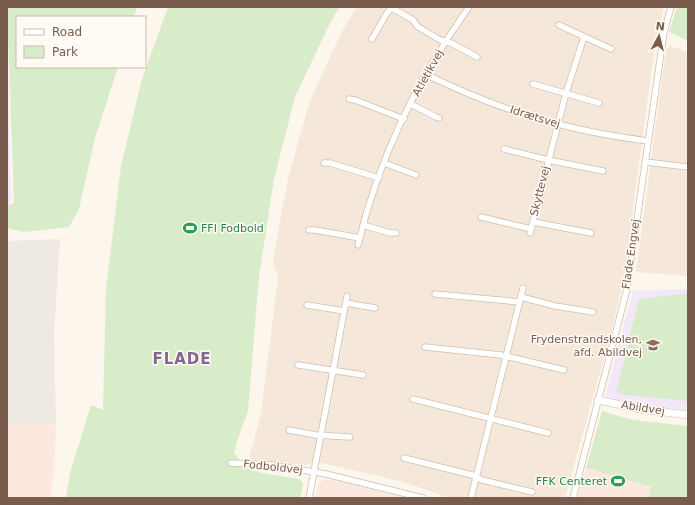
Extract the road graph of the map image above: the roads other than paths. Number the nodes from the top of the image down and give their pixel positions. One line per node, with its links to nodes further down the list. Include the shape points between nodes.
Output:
1 (469, 7): 6 (street, Atletikvej)
2 (671, 7): 18 (street, Flade Engvej, via 664,32)
3 (560, 25): 4 (street)
4 (584, 37): 7 (street); 11 (street, Skyttevej)
5 (372, 39): 6 (street, Atletikvej, via 392,8)
6 (446, 42): 8 (street, Atletikvej); 9 (street, Atletikvej)
7 (611, 50)
8 (477, 57)
9 (427, 74): 14 (street, Atletikvej); 17 (street, Idrætsvej, via 494,104)
10 (534, 84): 11 (street)
11 (566, 94): 13 (street); 17 (street, Skyttevej)
12 (349, 99): 16 (street)
13 (599, 103)
14 (411, 104): 15 (street, Atletikvej); 16 (street, Atletikvej)
15 (439, 118)
16 (404, 119): 23 (street, Atletikvej)
17 (558, 124): 18 (street, Idrætsvej); 20 (street, Skyttevej)
18 (648, 141): 21 (street, Flade Engvej)
19 (504, 149): 20 (street, Skyttevej)
20 (548, 160): 25 (street, Skyttevej); 29 (street, Skyttevej)
21 (645, 162): 24 (street); 52 (street, Flade Engvej, via 627,289)
22 (324, 163): 27 (street)
23 (384, 163): 26 (street); 27 (street, Atletikvej)
24 (688, 166)
25 (603, 171)
26 (416, 175)
27 (379, 178): 30 (street, Atletikvej)
28 (481, 217): 29 (street, Skyttevej, via 530,231)
29 (533, 222): 33 (street, Skyttevej)
30 (363, 225): 32 (street, via 390,234); 34 (street, Atletikvej)
31 (309, 230): 34 (street)
32 (396, 233)
33 (591, 233)
34 (360, 238): 35 (street, Atletikvej)
35 (358, 245)
36 (523, 288): 39 (street)
37 (434, 294): 39 (street)
38 (347, 296): 40 (street)
39 (521, 300): 44 (street); 46 (street)
40 (346, 303): 42 (street); 43 (street)
41 (307, 305): 43 (street)
42 (375, 308)
43 (344, 311): 48 (street)
44 (593, 312)
45 (426, 347): 46 (street)
46 (507, 356): 49 (street); 54 (street)
47 (298, 365): 48 (street)
48 (333, 370): 50 (street); 57 (street)
49 (564, 370)
50 (363, 375)
51 (413, 400): 54 (street)
52 (598, 400): 53 (street, Abildvej, via 640,410); 67 (street, Flade Engvej)
53 (688, 415)
54 (491, 419): 56 (street); 62 (street)
55 (289, 430): 57 (street)
56 (548, 433)
57 (321, 435): 58 (street); 61 (street)
58 (350, 438)
59 (404, 458): 62 (street)
60 (231, 463): 61 (street, Fodboldvej, via 273,465)
61 (314, 472): 64 (street); 65 (street, Fodboldvej)
62 (476, 477): 63 (street); 66 (street)
63 (532, 492)
64 (309, 498)
65 (422, 498)
66 (470, 498)
67 (573, 498)

